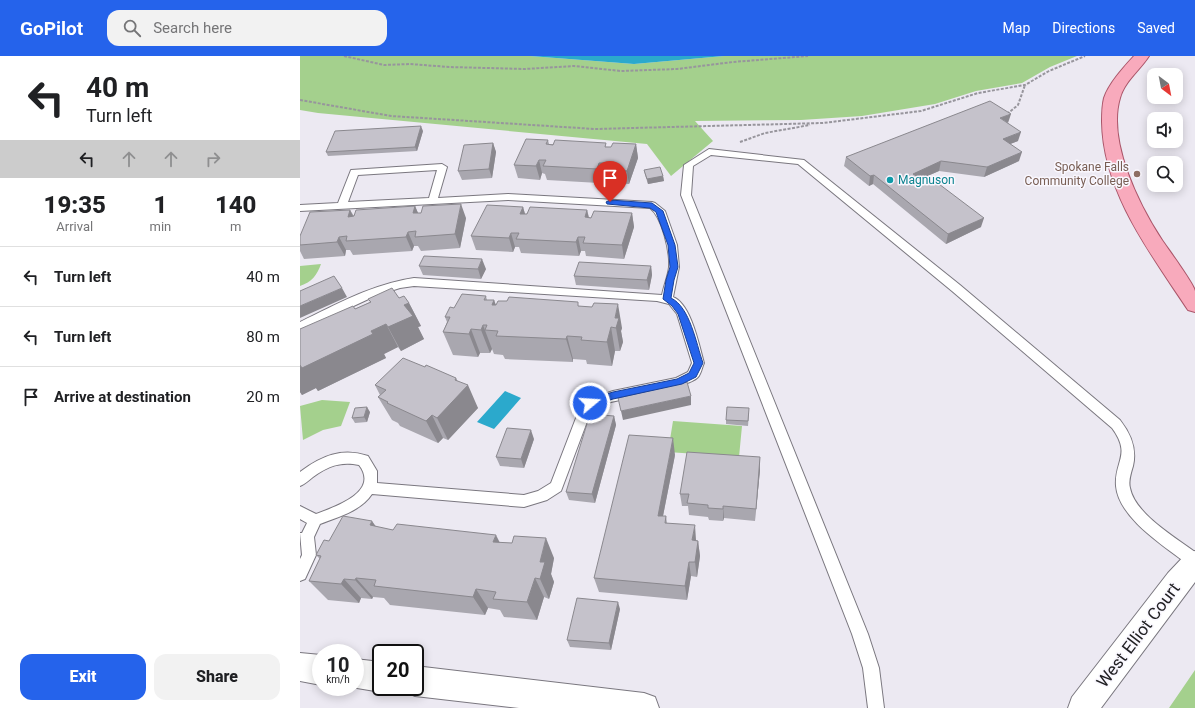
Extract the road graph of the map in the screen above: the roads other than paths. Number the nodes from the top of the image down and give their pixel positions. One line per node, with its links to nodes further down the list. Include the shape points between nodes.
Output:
1 (1142, 56): 6 (main road, via 1135,62 1112,98 1109,128 1114,160 1149,236)
2 (433, 200): 3 (lane); 3 (lane, via 442,167 354,172); 5 (lane, via 508,197 652,205 660,211 672,245 674,267)
3 (342, 206): 4 (lane)
4 (300, 208)
5 (667, 299): 7 (lane, via 400,283 385,287); 9 (lane, via 675,304 682,314 698,363 692,375 679,382 590,403 556,487 542,496 524,501)
6 (1195, 305)
7 (300, 327)
8 (300, 480): 9 (lane, via 308,472 330,461 346,457 363,460 371,473)
9 (370, 488): 11 (lane, via 360,500)
10 (300, 512): 11 (lane)
11 (316, 520): 12 (lane)
12 (303, 539): 14 (lane, via 310,555)
13 (1195, 562): 19 (lane, via 1140,516 1129,503 1123,487 1128,445 1110,418 956,288 801,162 709,152 689,165 686,195 860,634 871,668); 20 (street, West Elliot Court)
14 (300, 574)
15 (300, 667): 16 (street)
16 (312, 669)
17 (424, 682): 18 (street)
18 (644, 708)
19 (876, 708)
20 (1083, 708)

